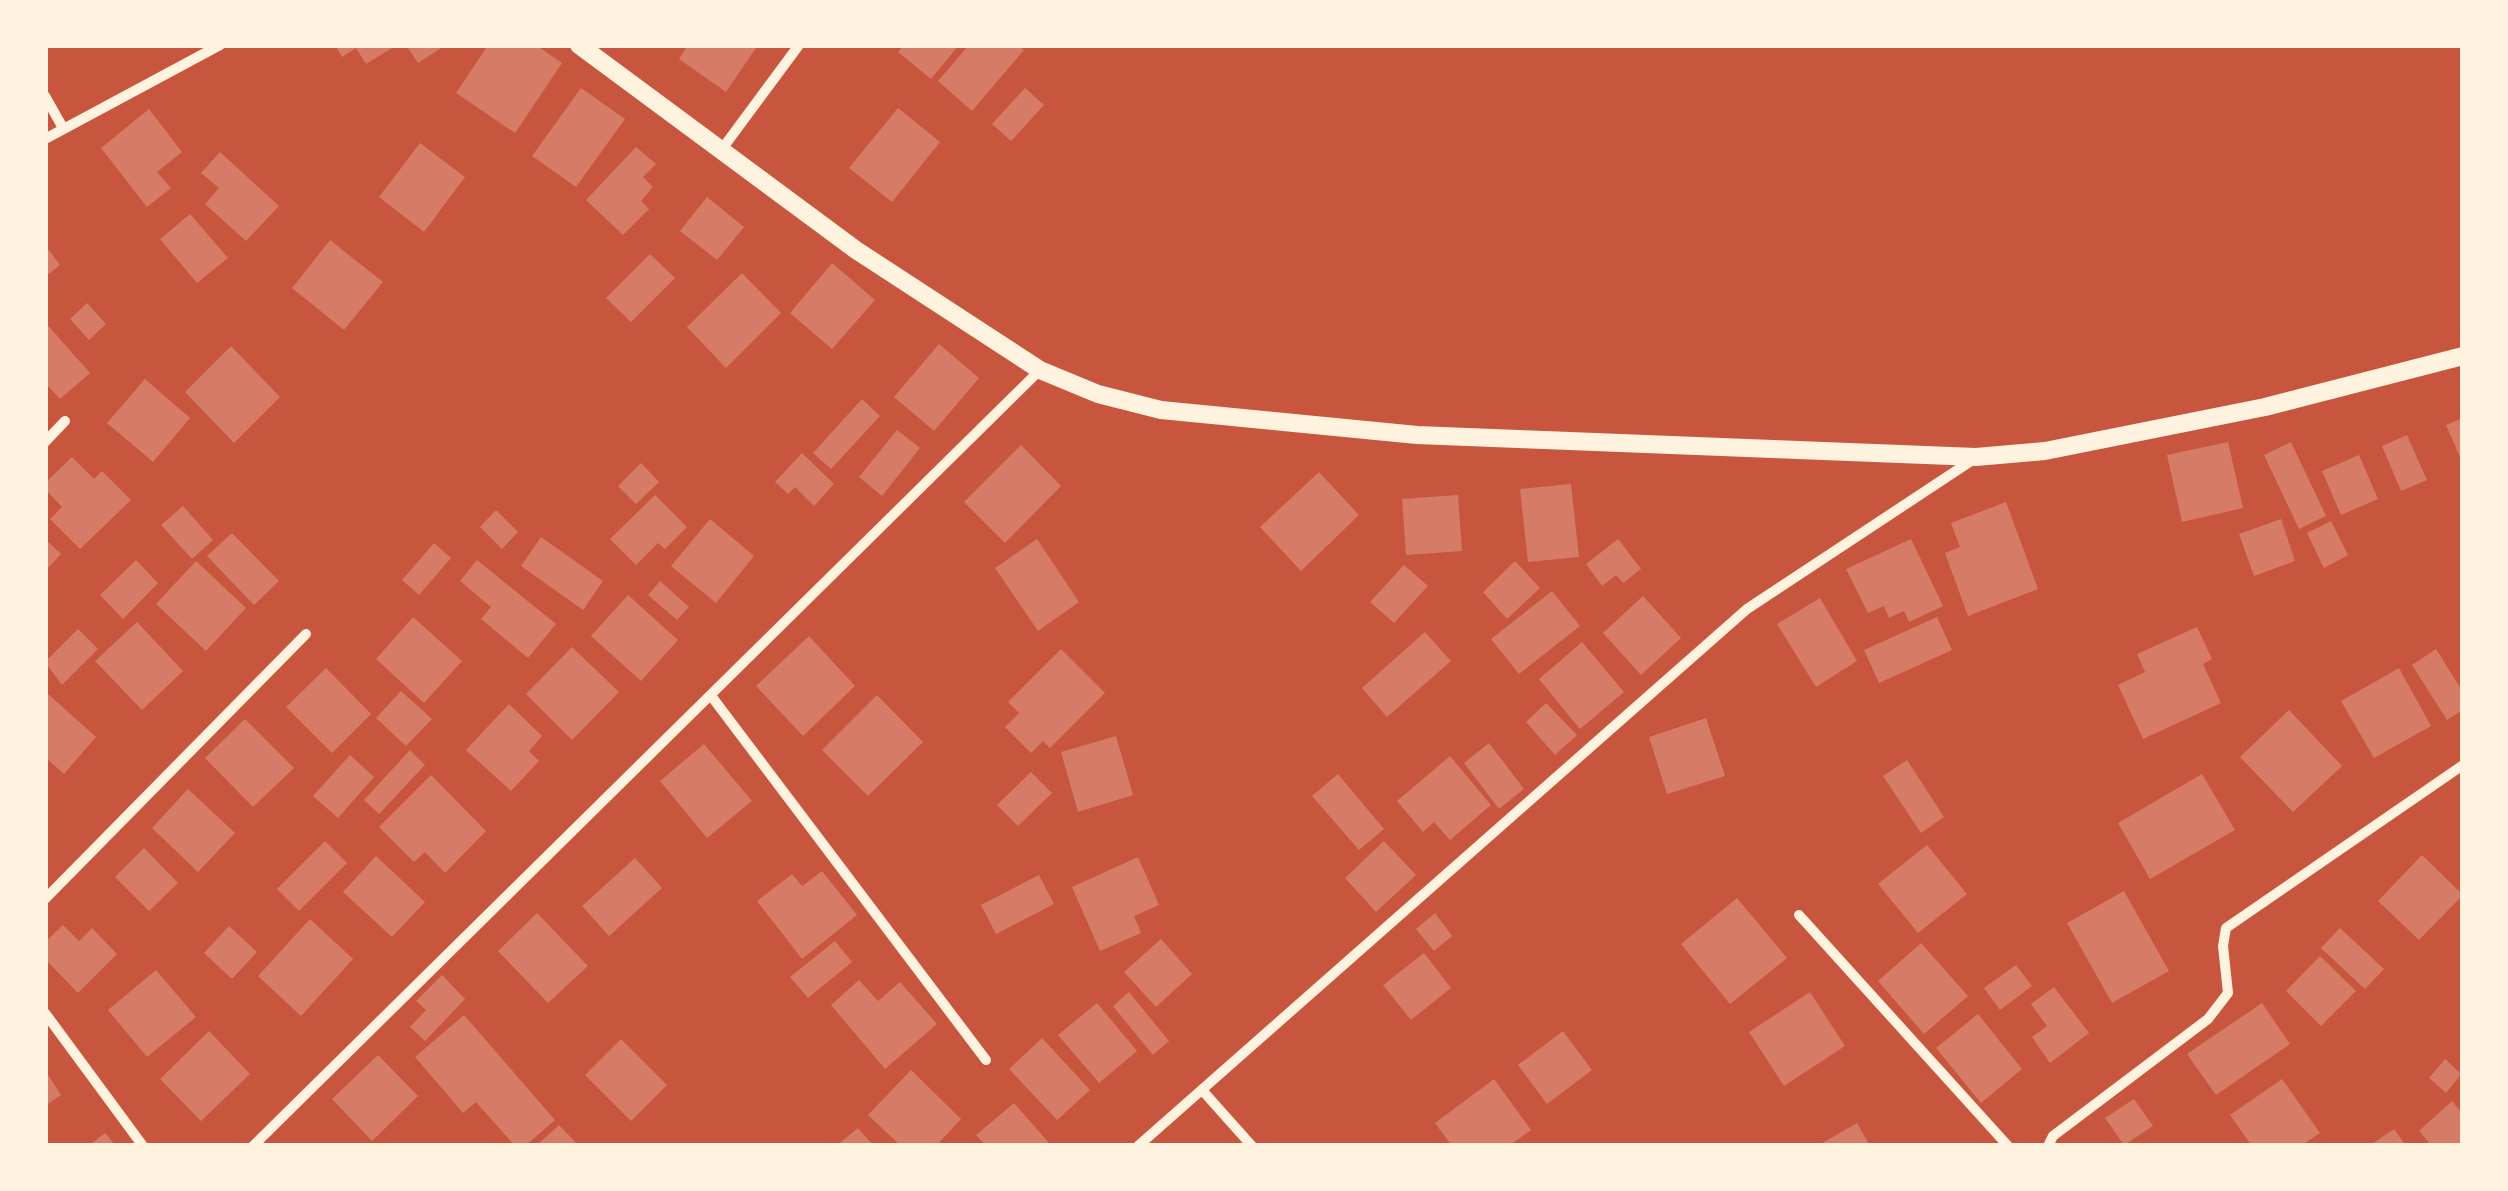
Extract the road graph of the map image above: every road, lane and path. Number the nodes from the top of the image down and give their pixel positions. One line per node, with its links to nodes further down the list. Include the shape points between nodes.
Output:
1 (220, 45): 5 (street)
2 (579, 45): 7 (street)
3 (799, 45): 7 (street)
4 (45, 96): 5 (street)
5 (64, 128): 6 (street)
6 (45, 139)
7 (722, 149): 9 (street, via 856,250)
8 (2463, 356): 12 (street, via 2264,407)
9 (1040, 370): 12 (street, via 1160,410 1418,435); 14 (street)
10 (65, 421): 11 (street)
11 (45, 442)
12 (1976, 457): 20 (street, via 1747,609)
13 (306, 634): 16 (street)
14 (712, 697): 19 (street); 22 (street)
15 (2463, 765): 26 (street, via 2226,928 2228,993 2208,1019)
16 (45, 899)
17 (1799, 915): 25 (street)
18 (45, 1012): 21 (street)
19 (986, 1060)
20 (1202, 1090): 23 (street); 24 (street)
21 (143, 1146)
22 (252, 1146)
23 (1138, 1146)
24 (1252, 1146)
25 (2008, 1146)
26 (2048, 1146)

